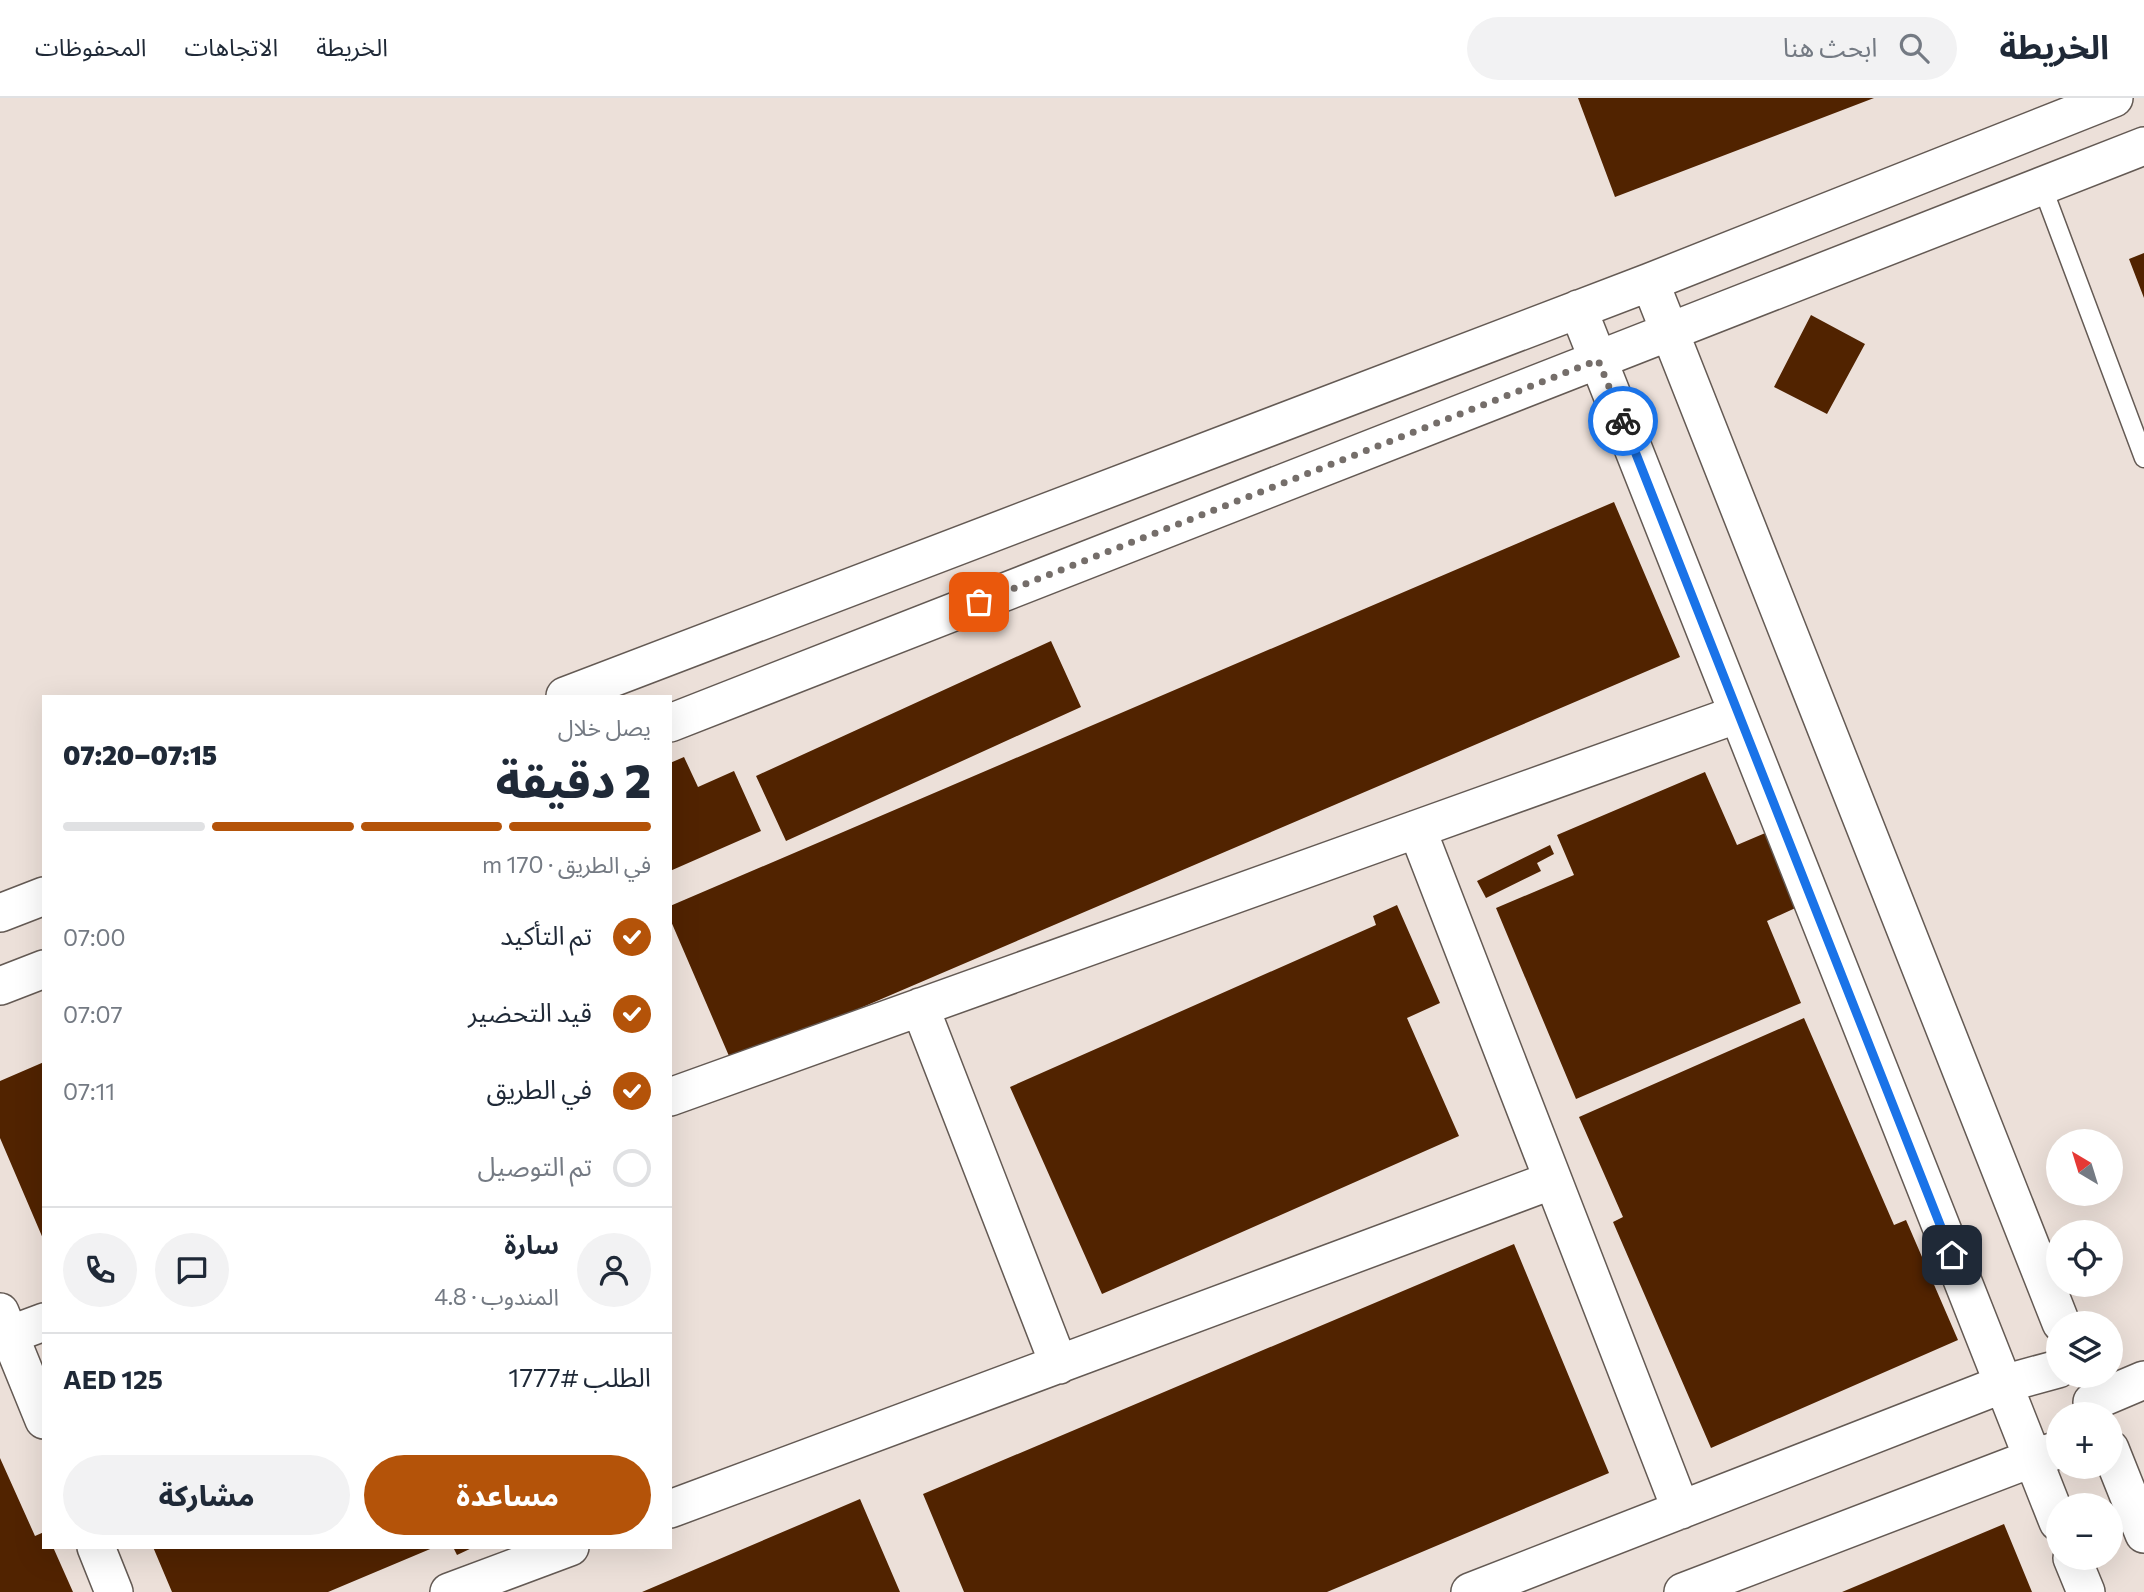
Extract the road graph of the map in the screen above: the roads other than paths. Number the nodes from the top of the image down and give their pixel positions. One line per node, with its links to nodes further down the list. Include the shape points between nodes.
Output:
1 (2114, 98): 4 (street)
2 (2144, 146): 3 (street)
3 (2042, 186): 6 (street); 8 (lane)
4 (1650, 282): 5 (street); 6 (street)
5 (1578, 309): 7 (street); 9 (street)
6 (1671, 331): 7 (street); 20 (street)
7 (1598, 360): 10 (street); 11 (street)
8 (2144, 458)
9 (568, 695)
10 (1738, 713): 12 (street); 26 (street)
11 (672, 722)
12 (1417, 829): 17 (street); 19 (street)
13 (42, 897): 14 (street)
14 (0, 913)
15 (42, 970): 16 (street)
16 (0, 986)
17 (920, 1007): 18 (street); 23 (street)
18 (672, 1096)
19 (1553, 1180): 23 (street); 33 (street)
20 (2056, 1311)
21 (42, 1322): 22 (street)
22 (5, 1324): 28 (street)
23 (1059, 1364): 32 (street)
24 (2046, 1372): 26 (street)
25 (2144, 1380): 27 (street)
26 (2003, 1384): 29 (street); 33 (street)
27 (2090, 1397)
28 (42, 1415)
29 (2045, 1454): 31 (street); 41 (street)
30 (2122, 1479): 34 (street)
31 (2052, 1493)
32 (672, 1508)
33 (1681, 1510): 40 (street)
34 (2144, 1534)
35 (97, 1549): 38 (street)
36 (564, 1549): 39 (street)
37 (2077, 1570): 42 (street)
38 (114, 1592)
39 (449, 1592)
40 (1470, 1592)
41 (1683, 1592)
42 (2086, 1592)

